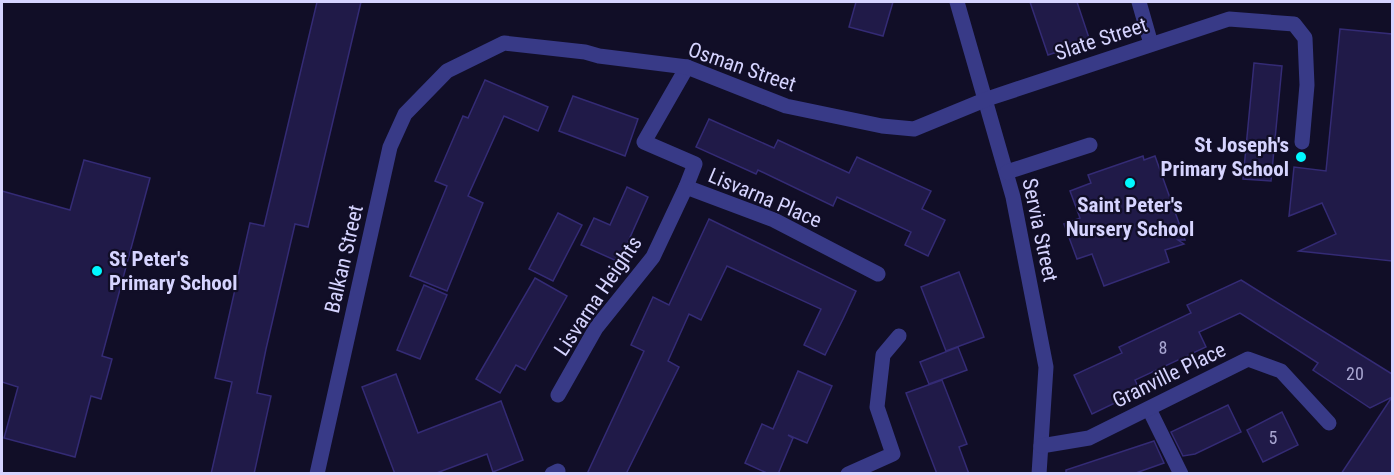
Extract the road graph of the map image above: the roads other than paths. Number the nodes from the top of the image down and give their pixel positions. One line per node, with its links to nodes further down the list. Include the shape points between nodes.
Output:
1 (957, 2): 6 (street, Servia Street)
2 (1139, 2): 3 (street)
3 (1151, 44): 6 (street, Slate Street); 7 (street, Slate Street, via 1229,19 1294,24 1305,38 1307,85)
4 (687, 67): 5 (street, Osman Street, via 504,44); 6 (street, Osman Street, via 786,106 892,127 914,129); 10 (street, Lisvarna Place, via 644,142 694,164)
5 (447, 71): 17 (street, Balkan Street, via 405,114 390,147)
6 (987, 99): 9 (street, Servia Street)
7 (1302, 142)
8 (1090, 145): 9 (street)
9 (1007, 172): 16 (street, Servia Street, via 1046,367)
10 (686, 187): 11 (street, Lisvarna Place, via 774,220); 13 (street, Lisvarna Heights, via 653,257 596,328)
11 (878, 273)
12 (899, 336): 18 (street, via 883,355 877,407 893,454)
13 (558, 395)
14 (1149, 409): 15 (street, Granville Place, via 1248,359 1281,371); 16 (street, Granville Place, via 1089,438); 20 (street)
15 (1329, 423)
16 (1041, 446): 19 (street, Servia Street)
17 (316, 474)
18 (848, 474)
19 (1039, 474)
20 (1181, 474)

